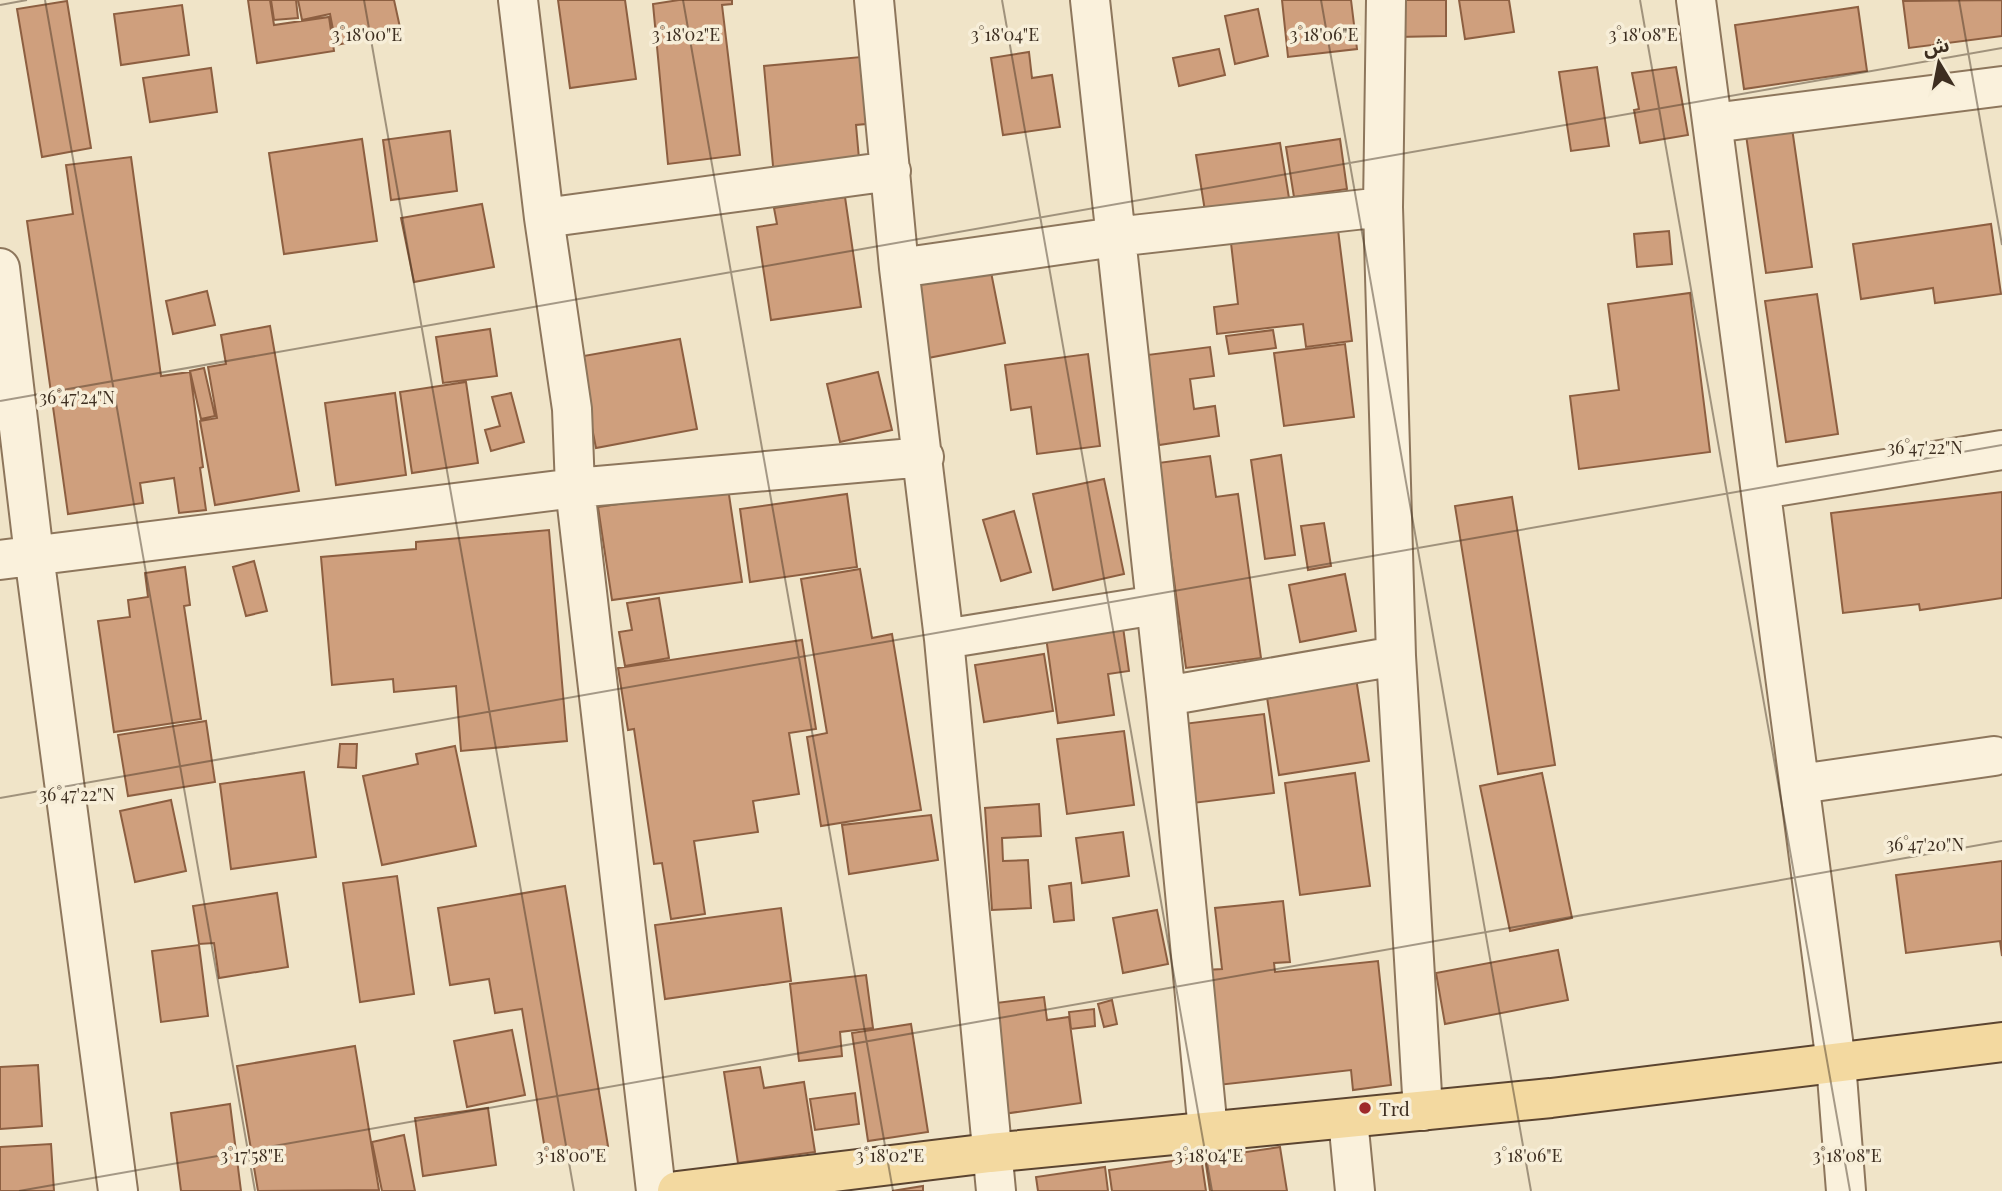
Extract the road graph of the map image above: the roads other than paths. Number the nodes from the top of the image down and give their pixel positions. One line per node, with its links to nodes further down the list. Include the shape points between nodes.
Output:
1 (517, 0): 10 (street)
2 (874, 0): 8 (street)
3 (1090, 0): 11 (street)
4 (1386, 0): 9 (street)
5 (1696, 0): 7 (street)
6 (2002, 86): 7 (street)
7 (1713, 123): 17 (street)
8 (891, 171): 10 (street); 13 (street)
9 (1383, 207): 11 (street); 21 (street)
10 (544, 218): 16 (street, via 572,409)
11 (1115, 237): 13 (street); 19 (street)
12 (0, 268): 18 (street)
13 (899, 268): 15 (street)
14 (2002, 450): 17 (street)
15 (924, 457): 16 (street); 20 (street)
16 (575, 488): 18 (street); 32 (street)
17 (1763, 489): 24 (street)
18 (17, 557): 31 (street)
19 (1156, 605): 20 (street); 22 (street)
20 (944, 639): 30 (street)
21 (1396, 656): 22 (street); 27 (street)
22 (1166, 696): 29 (street)
23 (1994, 756): 24 (street)
24 (1800, 784): 26 (street)
25 (2002, 1042): 26 (main road)
26 (1836, 1063): 27 (main road); 36 (street)
27 (1423, 1111): 28 (main road)
28 (1348, 1119): 29 (main road); 35 (street)
29 (1208, 1131): 30 (main road)
30 (990, 1153): 33 (main road); 34 (street)
31 (118, 1191)
32 (656, 1191)
33 (677, 1191)
34 (996, 1191)
35 (1355, 1191)
36 (1846, 1191)

